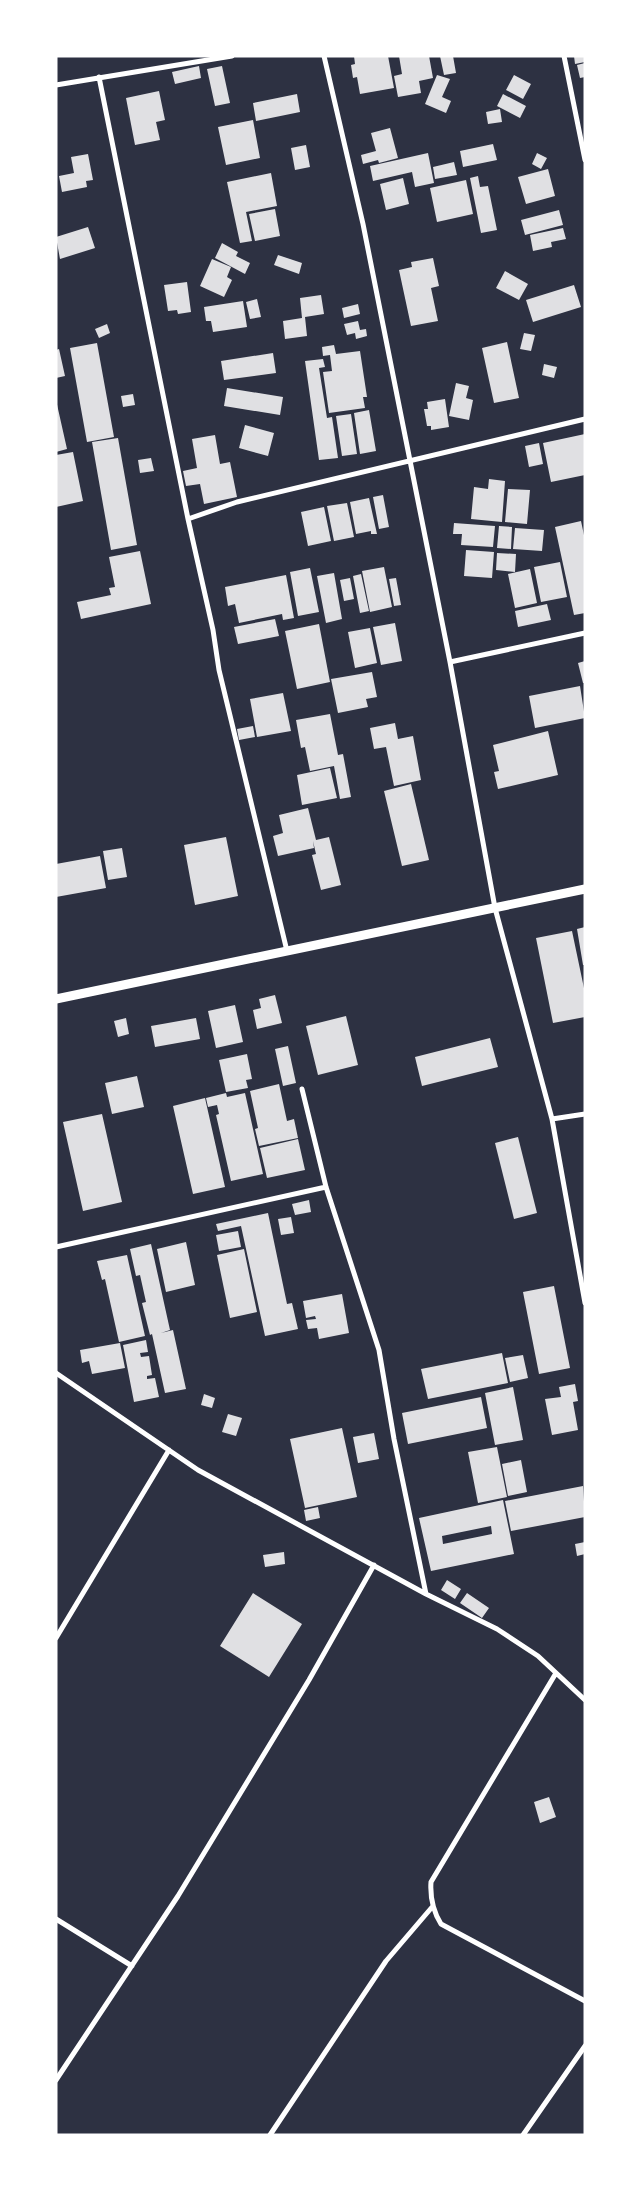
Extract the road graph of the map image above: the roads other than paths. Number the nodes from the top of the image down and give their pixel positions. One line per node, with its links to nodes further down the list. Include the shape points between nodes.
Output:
1 (232, 56): 4 (street)
2 (324, 56): 8 (street, via 363,224)
3 (564, 56): 6 (street)
4 (99, 77): 5 (street); 9 (street)
5 (56, 85)
6 (585, 160)
7 (585, 419): 8 (street)
8 (409, 461): 9 (street, via 237,502); 11 (street)
9 (188, 519): 14 (street, via 219,670)
10 (585, 633): 11 (street)
11 (450, 662): 13 (street)
12 (585, 889): 13 (street)
13 (495, 908): 14 (street); 18 (street)
14 (287, 952): 15 (street)
15 (56, 999)
16 (302, 1089): 19 (street)
17 (585, 1114): 18 (street)
18 (552, 1119): 21 (street)
19 (326, 1187): 20 (street); 25 (street, via 379,1350)
20 (56, 1247)
21 (585, 1303)
22 (56, 1373): 23 (street)
23 (169, 1450): 24 (street, via 198,1470); 26 (street)
24 (374, 1565): 25 (street); 31 (street, via 304,1689)
25 (426, 1594): 27 (street, via 497,1629 538,1656)
26 (56, 1638)
27 (556, 1673): 28 (street); 29 (street, via 431,1882)
28 (585, 1700)
29 (433, 1906): 32 (street, via 441,1924); 35 (street, via 386,1960)
30 (56, 1919): 31 (street)
31 (132, 1966): 34 (street)
32 (585, 2001)
33 (585, 2046): 36 (street)
34 (56, 2080)
35 (270, 2135)
36 (523, 2135)

